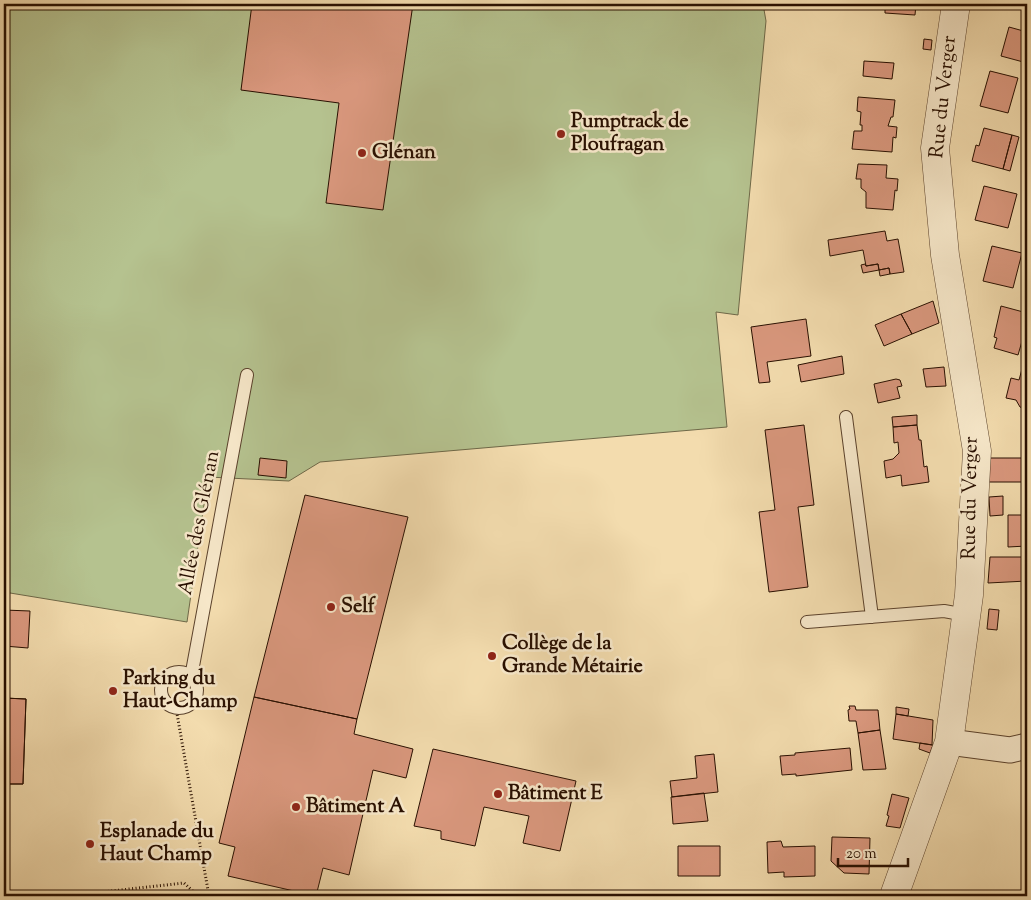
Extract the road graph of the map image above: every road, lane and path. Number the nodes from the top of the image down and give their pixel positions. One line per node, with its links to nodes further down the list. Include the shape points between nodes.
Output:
1 (956, 4): 4 (street, Rue du Verger, via 935,148 945,255 976,451)
2 (247, 375): 7 (lane, Allée des Glénan)
3 (846, 417): 5 (lane)
4 (966, 615): 5 (lane, via 944,611); 9 (street, Rue du Verger)
5 (872, 617): 6 (lane)
6 (808, 622)
7 (191, 677): 8 (lane, via 196,684 196,697 188,706); 8 (lane, via 173,673 161,684 165,702)
8 (176, 708): 13 (path)
9 (949, 742): 10 (street, via 1010,750); 16 (street, Rue du Verger)
10 (1027, 746)
11 (67, 896): 12 (path, via 184,883)
12 (198, 896)
13 (209, 896)
14 (571, 896): 15 (path, via 868,893)
15 (869, 896)
16 (894, 896)

